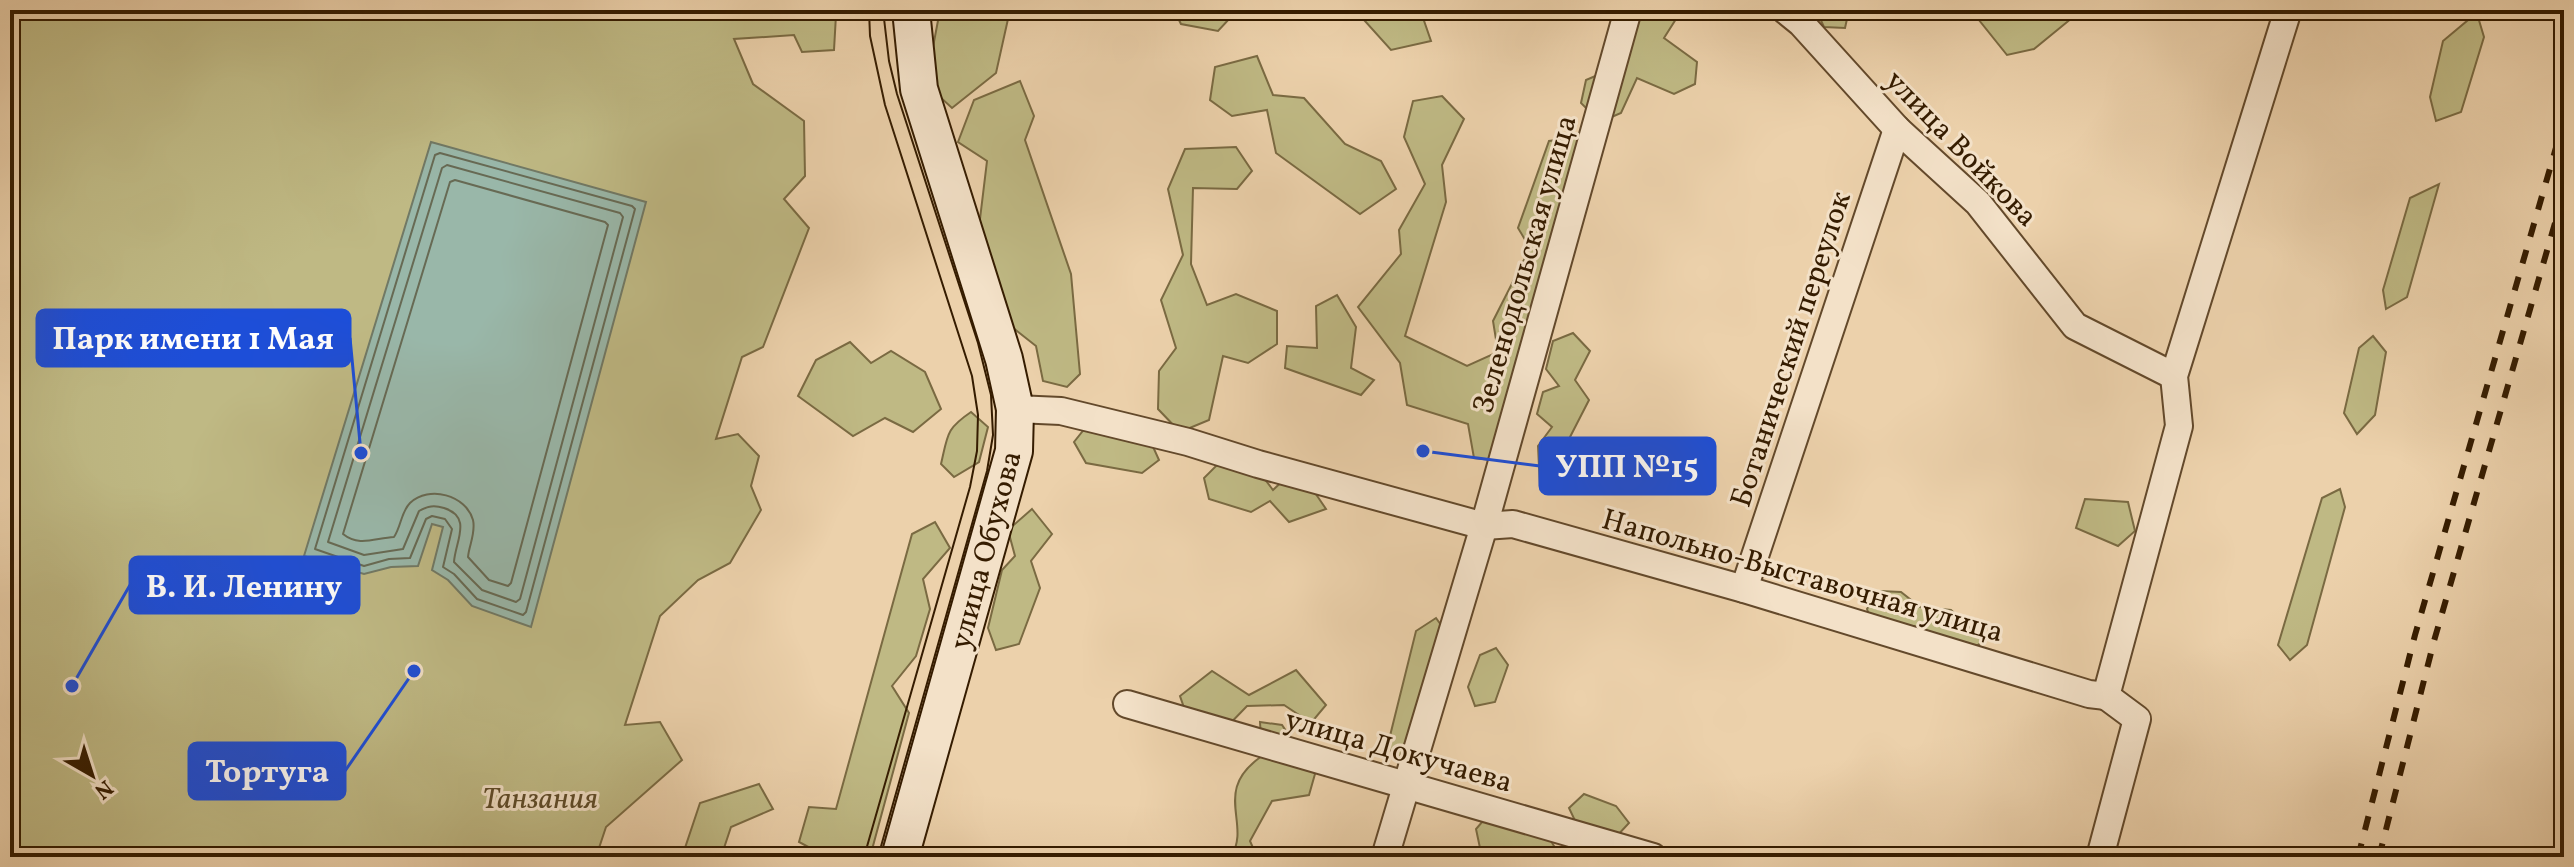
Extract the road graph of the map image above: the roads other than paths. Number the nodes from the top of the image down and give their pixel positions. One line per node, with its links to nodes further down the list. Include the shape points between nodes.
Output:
1 (911, 10): 7 (street, улица Обухова, via 919,89)
2 (1628, 10): 8 (street, Зеленодольская улица)
3 (1785, 10): 5 (street, улица Войкова)
4 (2288, 10): 6 (street)
5 (1897, 129): 6 (street, улица Войкова, via 1978,203 2075,326); 9 (street, Ботанический переулок)
6 (2174, 376): 10 (street, via 2179,426)
7 (1015, 409): 8 (street, Напольно-Выставочная улица, via 1061,411 1174,438); 13 (street, улица Обухова, via 1014,451)
8 (1484, 526): 9 (street, Напольно-Выставочная улица, via 1513,524); 12 (street, Зеленодольская улица)
9 (1744, 589): 10 (street, Напольно-Выставочная улица)
10 (2106, 696): 16 (street, via 2137,719)
11 (1127, 704): 12 (street, улица Докучаева)
12 (1405, 786): 14 (street, Зеленодольская улица); 15 (street, улица Докучаева)
13 (900, 857)
14 (1385, 857)
15 (1653, 857)
16 (2100, 857)

